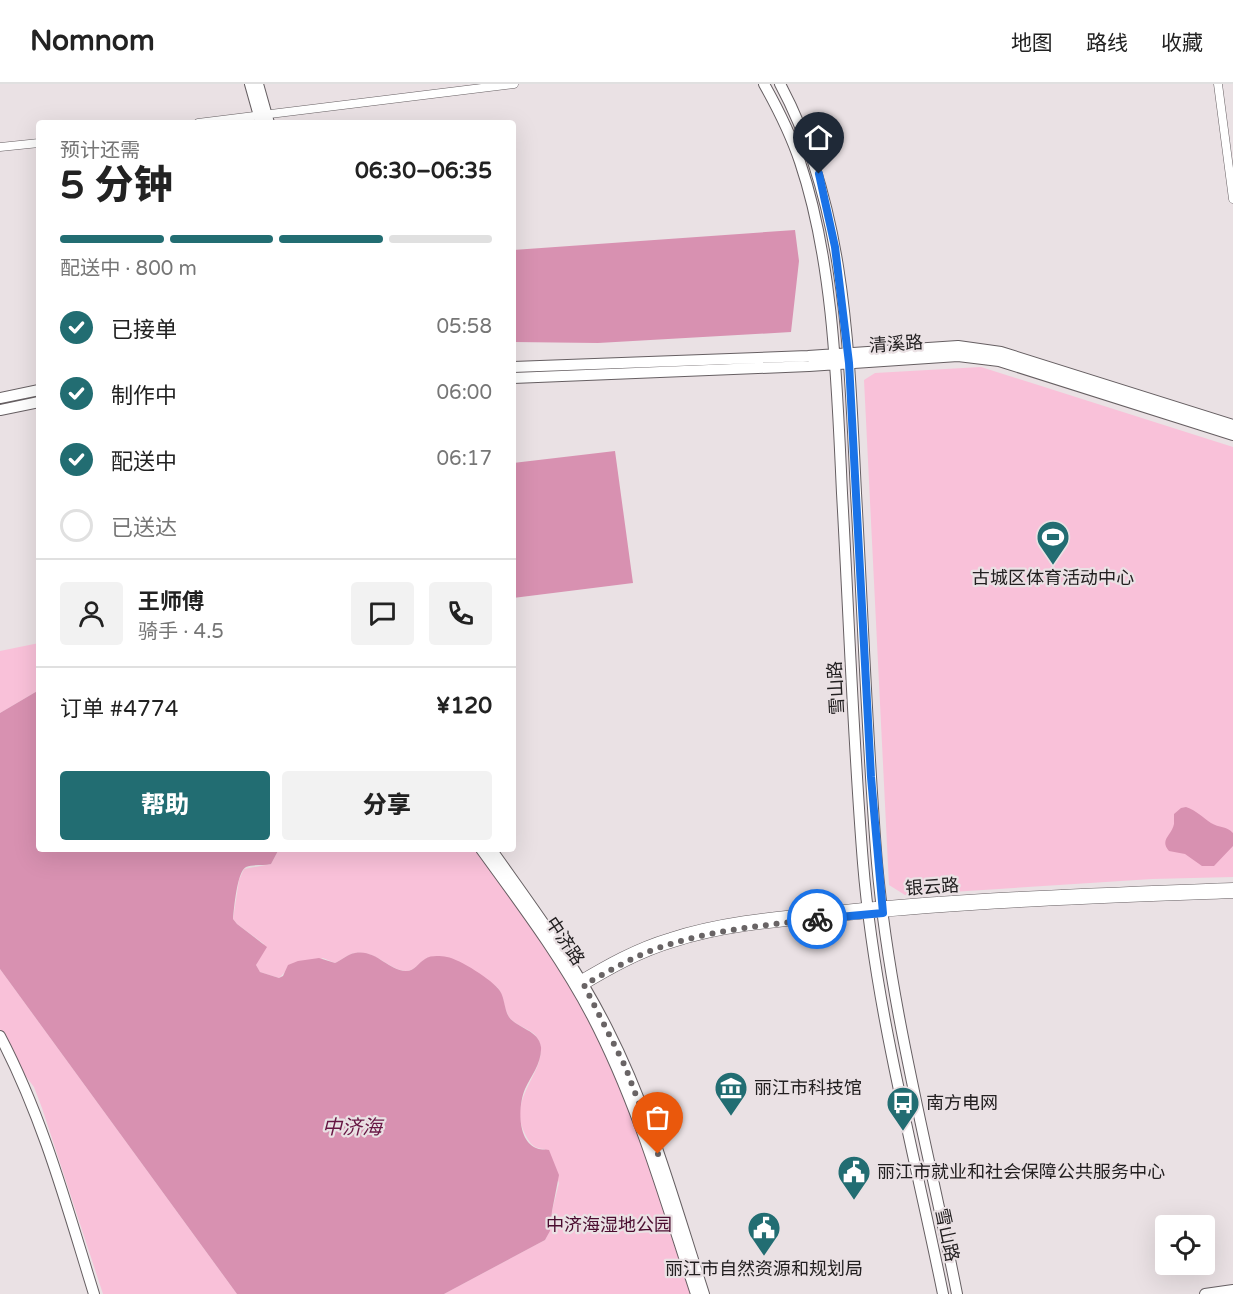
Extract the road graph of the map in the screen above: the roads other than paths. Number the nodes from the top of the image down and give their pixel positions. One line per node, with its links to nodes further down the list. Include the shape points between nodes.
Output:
1 (250, 84): 7 (street)
2 (258, 84): 7 (street)
3 (514, 84): 7 (street)
4 (764, 84): 13 (street, 雪山路, via 796,152 810,196)
5 (780, 84): 12 (street, 雪山路, via 806,139 824,192 835,247)
6 (1218, 84): 11 (street)
7 (264, 119): 8 (street)
8 (248, 120)
9 (36, 143): 10 (street)
10 (0, 147)
11 (1233, 199)
12 (848, 358): 13 (street, 清溪路); 20 (street, 清溪路, via 958,346 991,349); 21 (street, 清溪路, via 958,356 992,360); 26 (street, 雪山路)
13 (834, 359): 14 (street, 清溪路); 15 (street, 清溪路); 27 (street, 雪山路)
14 (516, 367)
15 (516, 378)
16 (36, 391): 17 (street)
17 (0, 398)
18 (36, 403): 19 (street)
19 (0, 411)
20 (1233, 425)
21 (1233, 435)
22 (483, 852): 28 (street, 中济路)
23 (492, 852): 28 (street, 中济路, via 553,936)
24 (1233, 887): 26 (street, 银云路, via 1074,893)
25 (1233, 894): 26 (street, 银云路)
26 (882, 909): 27 (street, 银云路); 37 (street, 雪山路)
27 (868, 910): 28 (street, 银云路, via 723,924 686,932 635,950); 36 (street, 雪山路, via 892,1052)
28 (576, 986): 34 (street, 中济路, via 628,1096); 35 (street, 中济路, via 612,1038 636,1093)
29 (0, 1036): 33 (street, via 43,1132)
30 (0, 1050): 32 (street, via 36,1134)
31 (1233, 1290): 38 (street)
32 (87, 1294)
33 (94, 1294)
34 (696, 1294)
35 (704, 1294)
36 (942, 1294)
37 (957, 1294)
38 (1205, 1294)

